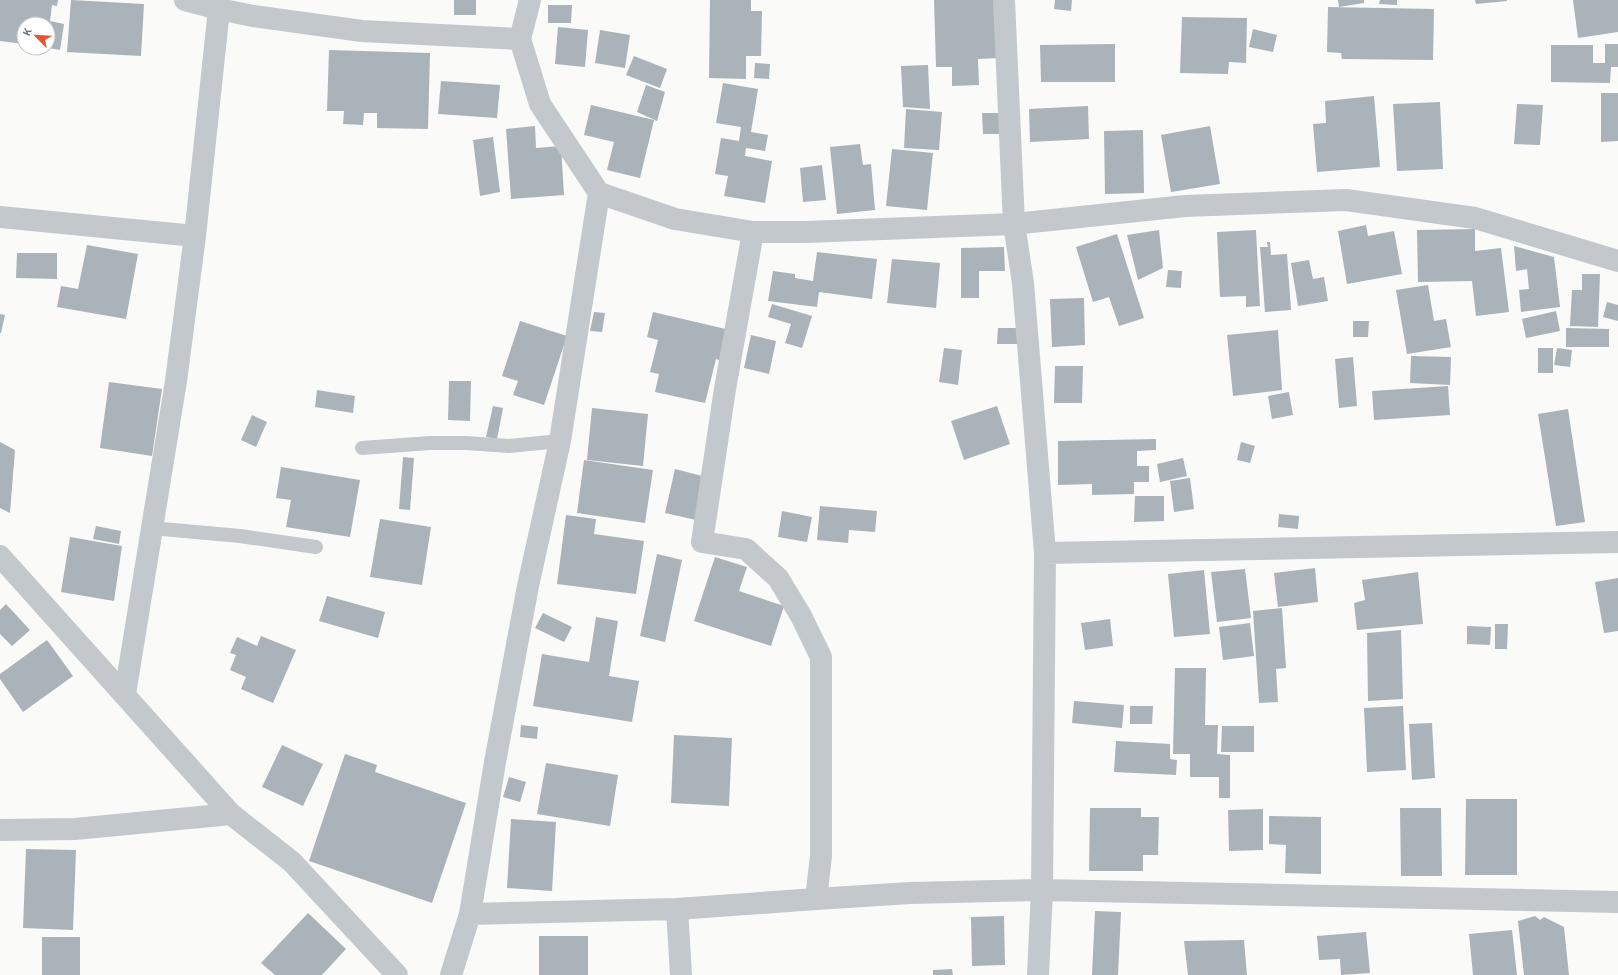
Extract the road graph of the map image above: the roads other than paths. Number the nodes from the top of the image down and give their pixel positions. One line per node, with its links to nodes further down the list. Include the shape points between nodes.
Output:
1 (185, 0): 4 (street)
2 (530, 0): 5 (street)
3 (1004, 0): 8 (street)
4 (219, 9): 5 (street, via 362,32); 10 (street)
5 (520, 39): 6 (street, via 540,104)
6 (599, 193): 9 (street, via 675,219); 12 (street)
7 (0, 217): 10 (street)
8 (1014, 224): 9 (street); 11 (street, via 1185,206 1346,200 1475,218); 17 (street, via 1023,283)
9 (753, 232): 23 (street, via 725,389 702,542 746,549 778,578 801,616 821,657 821,856)
10 (194, 236): 14 (street, via 176,381)
11 (1618, 261)
12 (560, 441): 13 (lane, via 509,446 430,443); 26 (street, via 528,586)
13 (362, 448)
14 (151, 528): 16 (lane, via 240,536); 19 (street)
15 (1618, 542): 17 (street)
16 (316, 547)
17 (1045, 553): 22 (street)
18 (0, 556): 19 (street)
19 (125, 694): 20 (street)
20 (231, 814): 21 (street, via 75,829); 27 (street, via 292,862)
21 (0, 830)
22 (1042, 890): 23 (street, via 910,893); 24 (street); 30 (street)
23 (816, 899): 25 (street)
24 (1618, 902)
25 (677, 909): 26 (street); 29 (street)
26 (470, 914): 28 (street)
27 (397, 975)
28 (451, 975)
29 (680, 975)
30 (1038, 975)

